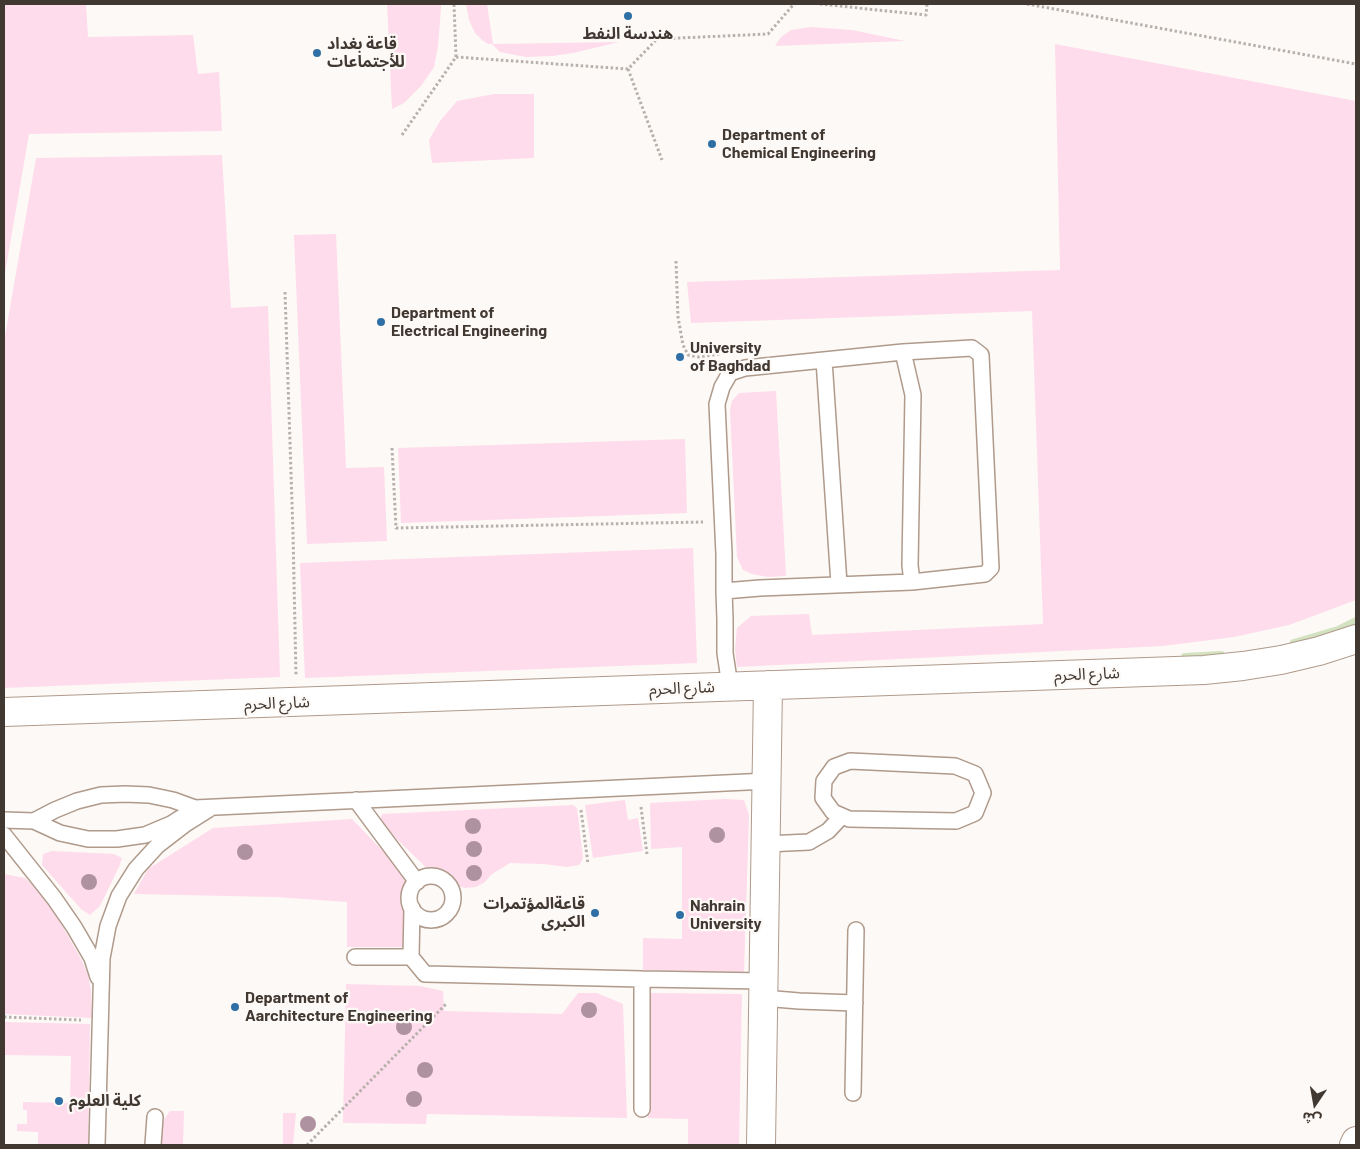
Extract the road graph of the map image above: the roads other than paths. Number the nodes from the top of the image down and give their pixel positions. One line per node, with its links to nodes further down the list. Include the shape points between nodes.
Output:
1 (903, 352): 2 (lane); 3 (lane, via 913,395); 3 (lane, via 972,348 982,356 991,568 985,574)
2 (824, 360): 4 (lane); 5 (lane, via 745,368 730,373 722,387 717,404)
3 (912, 582): 4 (lane)
4 (839, 584): 5 (lane)
5 (724, 591): 8 (lane, via 725,653)
6 (1356, 639): 7 (street, شارع الحرم, via 1281,660 1204,670)
7 (768, 685): 8 (street, شارع الحرم); 10 (street)
8 (730, 686): 9 (street, شارع الحرم)
9 (4, 712)
10 (768, 781): 11 (lane); 18 (street)
11 (356, 800): 12 (lane); 19 (lane)
12 (212, 807): 13 (lane); 26 (lane, via 158,845 136,869 119,896 108,926 102,958)
13 (195, 808): 16 (lane, via 149,795 101,795 77,801); 16 (lane, via 172,824 117,840 88,839 60,833)
14 (842, 816): 14 (lane, via 849,819 956,821 976,812 983,793 975,774 955,766 850,761 834,767 824,781 823,798 833,812); 18 (lane, via 828,831 809,842)
15 (4, 820): 16 (lane)
16 (34, 822)
17 (4, 835): 26 (lane, via 74,927 92,958)
18 (766, 844): 25 (street)
19 (418, 882): 20 (lane, via 409,897); 20 (lane, via 432,877 446,882 453,895 453,903 445,915 431,920 423,919)
20 (412, 908): 22 (lane)
21 (856, 930): 27 (lane)
22 (411, 957): 23 (lane); 24 (lane, via 425,974)
23 (355, 958)
24 (642, 980): 25 (lane); 29 (lane)
25 (764, 989): 27 (lane, via 799,1001); 34 (street)
26 (102, 990): 32 (lane)
27 (854, 1003): 28 (lane)
28 (853, 1093)
29 (642, 1109)
30 (155, 1117): 33 (lane)
31 (1356, 1141): 35 (street)
32 (97, 1145)
33 (154, 1145)
34 (761, 1145)
35 (1354, 1145)

